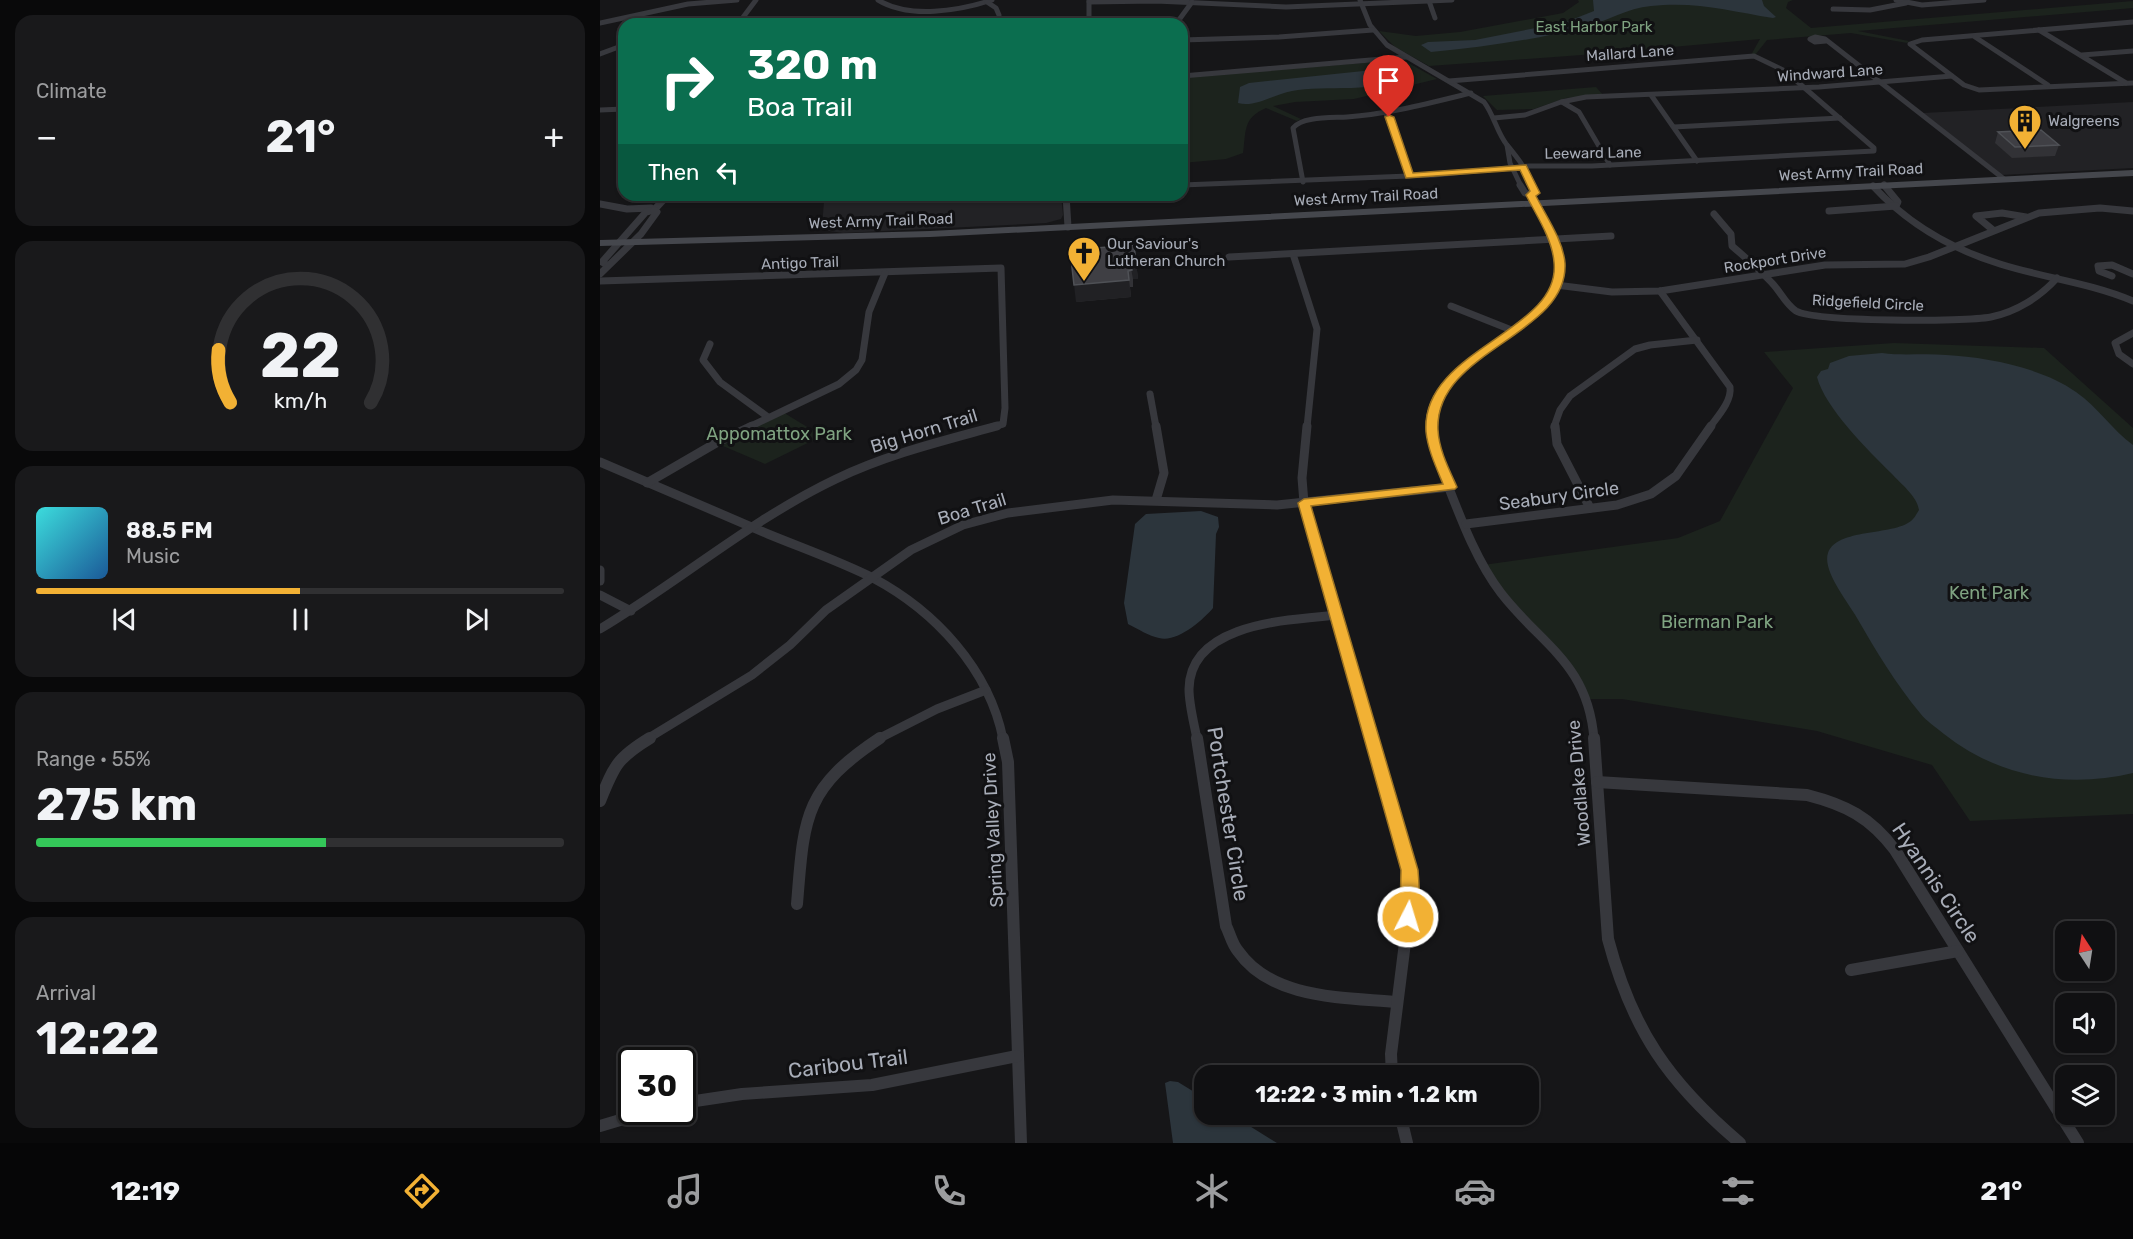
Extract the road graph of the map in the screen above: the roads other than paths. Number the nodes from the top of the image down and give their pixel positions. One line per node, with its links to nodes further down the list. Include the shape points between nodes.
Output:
1 (737, 0): 15 (street, via 688,4)
2 (756, 0): 16 (street)
3 (878, 0): 7 (street, via 893,9 907,10 966,7)
4 (1452, 0): 9 (street)
5 (1896, 0): 12 (street)
6 (1984, 0): 12 (street)
7 (990, 1): 14 (street)
8 (1089, 1): 10 (street); 17 (street)
9 (1429, 1): 11 (street); 19 (street)
10 (1192, 2): 11 (street, via 1286,7); 18 (street)
11 (1360, 2): 23 (street)
12 (1906, 3): 13 (street, via 1892,8)
13 (1833, 9)
14 (999, 15)
15 (623, 18)
16 (742, 18)
17 (1089, 18)
18 (1180, 18)
19 (1435, 18)
20 (618, 19): 22 (street)
21 (2133, 22): 24 (street)
22 (600, 23)
23 (1373, 30): 26 (street); 32 (street, via 1383,43)
24 (2039, 30): 25 (street); 31 (street)
25 (1975, 37): 34 (street, via 1911,44); 38 (street)
26 (1188, 40)
27 (1826, 41): 36 (street)
28 (618, 47): 30 (street)
29 (2133, 51): 31 (street)
30 (600, 54)
31 (2081, 55): 37 (street)
32 (1406, 57): 33 (street); 35 (street)
33 (1188, 76)
34 (1952, 76): 36 (street, Windward Lane); 38 (street, via 1979,90)
35 (1449, 81): 39 (street, Mallard Lane, via 1754,56 1782,69); 40 (street)
36 (1880, 82): 39 (street, Windward Lane); 58 (street)
37 (2129, 83): 38 (street)
38 (2048, 85)
39 (1804, 88): 41 (street, Windward Lane); 49 (street, Leeward Lane)
40 (1471, 93): 42 (street); 43 (street)
41 (1651, 95): 44 (street, Windward Lane); 50 (street)
42 (1478, 98): 43 (street); 48 (street)
43 (1440, 101): 47 (street)
44 (1560, 102): 48 (street, Windward Lane, via 1527,113); 53 (street, via 1579,112)
45 (618, 109): 46 (street)
46 (600, 110)
47 (1386, 114): 57 (street); 59 (street, via 1296,123 1293,128)
48 (1493, 116): 51 (street)
49 (1840, 118): 50 (street); 52 (street, Leeward Lane, via 1874,151)
50 (1674, 127): 52 (street)
51 (1507, 145): 54 (street); 55 (street)
52 (1697, 161): 53 (street, Leeward Lane)
53 (1610, 165): 55 (street, Leeward Lane)
54 (1512, 167): 55 (street, Leeward Lane); 57 (street, Leeward Lane); 63 (street, via 1525,193)
55 (1523, 167): 63 (street, via 1535,193)
56 (2133, 173): 58 (main road, West Army Trail Road)
57 (1409, 176): 59 (street, Leeward Lane)
58 (2004, 179): 61 (main road, West Army Trail Road)
59 (1303, 182): 60 (street, Leeward Lane)
60 (1188, 185)
61 (1884, 185): 62 (main road, West Army Trail Road); 67 (street, via 1898,202)
62 (1873, 186): 63 (main road, West Army Trail Road); 67 (street)
63 (1533, 199): 73 (main road, West Army Trail Road); 76 (street)
64 (662, 201): 68 (street)
65 (1066, 201): 73 (street)
66 (600, 204): 68 (street)
67 (1896, 206): 69 (street); 80 (street, via 1919,226)
68 (655, 209): 77 (street, via 646,212); 78 (street, via 657,212)
69 (1829, 211)
70 (2133, 211): 72 (street, Rockport Drive, via 2090,209)
71 (1714, 214): 88 (street, Ridgefield Circle, via 1731,234 1732,246)
72 (2028, 217): 74 (street, Rockport Drive); 74 (street, Rockport Drive, via 2002,213 1976,216)
73 (1068, 227): 78 (main road, West Army Trail Road, via 838,238)
74 (1993, 230): 80 (street, Rockport Drive)
75 (1611, 236): 76 (street)
76 (1553, 239): 81 (street); 92 (street, via 1560,263)
77 (620, 242): 78 (main road, West Army Trail Road); 79 (main road, West Army Trail Road); 83 (street, via 602,262)
78 (632, 242): 83 (street)
79 (600, 243)
80 (1954, 247): 88 (street, Rockport Drive, via 1905,264 1831,264); 90 (street)
81 (1293, 254): 82 (street); 108 (street, via 1317,329 1302,478)
82 (1230, 257)
83 (608, 265): 86 (street)
84 (1001, 268): 85 (street, Antigo Trail); 111 (street, Big Horn Trail, via 1003,424 858,468)
85 (885, 273): 91 (street, Antigo Trail); 103 (street, via 871,304 863,355 856,370 839,384)
86 (600, 274)
87 (2133, 274): 89 (street); 89 (street, via 2112,265 2098,266 2099,271)
88 (1766, 276): 90 (street, Ridgefield Circle, via 1797,312 1828,317 1951,320 2000,314 2048,290); 94 (street, Rockport Drive)
89 (2112, 276): 93 (street)
90 (2056, 278): 93 (street)
91 (600, 281)
92 (1556, 285): 94 (street, Rockport Drive); 97 (street, Woodlake Drive, via 1537,312)
93 (2099, 289): 95 (street)
94 (1660, 291): 99 (street, Seabury Circle)
95 (2133, 301)
96 (1451, 306): 97 (street)
97 (1514, 331): 106 (street, Woodlake Drive, via 1464,365 1438,401 1432,419 1433,438)
98 (2133, 333): 101 (street, via 2115,343 2118,354)
99 (1697, 340): 109 (street, Seabury Circle, via 1731,387 1725,406 1676,476 1663,486 1634,500); 109 (street, via 1635,350 1570,396 1560,410 1554,428 1557,444)
100 (710, 344): 103 (street, via 703,360 714,376)
101 (2133, 364)
102 (1150, 394): 107 (street, via 1164,473)
103 (768, 417): 105 (street)
104 (601, 464): 105 (street, Spring Valley Drive)
105 (647, 483): 111 (street, Spring Valley Drive)
106 (1450, 487): 108 (street, Boa Trail); 110 (street, Woodlake Drive)
107 (1156, 500): 108 (street, Boa Trail); 113 (street, Boa Trail, via 1113,500 987,518 925,542)
108 (1304, 503): 117 (street)
109 (1590, 508): 110 (street, Seabury Circle)
110 (1466, 524): 120 (street, Woodlake Drive, via 1491,579 1577,676 1590,713)
111 (754, 528): 113 (street, Spring Valley Drive); 116 (street, Big Horn Trail)
112 (600, 570): 114 (street)
113 (872, 578): 119 (street, Spring Valley Drive, via 915,604 942,628); 121 (street, Boa Trail, via 826,610 752,675 633,748 615,765)
114 (600, 581)
115 (600, 595): 116 (street)
116 (631, 611): 118 (street, Big Horn Trail)
117 (1337, 615): 125 (street, via 1409,870 1411,895); 125 (street, Portchester Circle, via 1252,627 1225,637 1205,649 1191,672 1189,688 1226,926 1234,948 1268,980 1294,989)
118 (600, 629)
119 (986, 690): 122 (street, via 938,708 881,738 824,785 808,816); 126 (street, Spring Valley Drive, via 1000,723 1008,762)
120 (1597, 782): 123 (street, Hyannis Circle, via 1792,793 1838,803 1874,826 1890,842); 134 (street, Woodlake Drive, via 1608,939 1626,1003 1666,1069 1705,1113)
121 (600, 801)
122 (796, 904)
123 (1958, 951): 124 (street); 135 (street, Hyannis Circle)
124 (1851, 970)
125 (1397, 1002): 127 (street)
126 (1017, 1056): 128 (street, Caribou Trail, via 872,1085); 132 (street, Spring Valley Drive)
127 (1392, 1065)
128 (696, 1101)
129 (618, 1121): 131 (street)
130 (1403, 1125): 133 (street)
131 (600, 1126)
132 (1021, 1143)
133 (1407, 1143)
134 (1740, 1143)
135 (2078, 1143)

